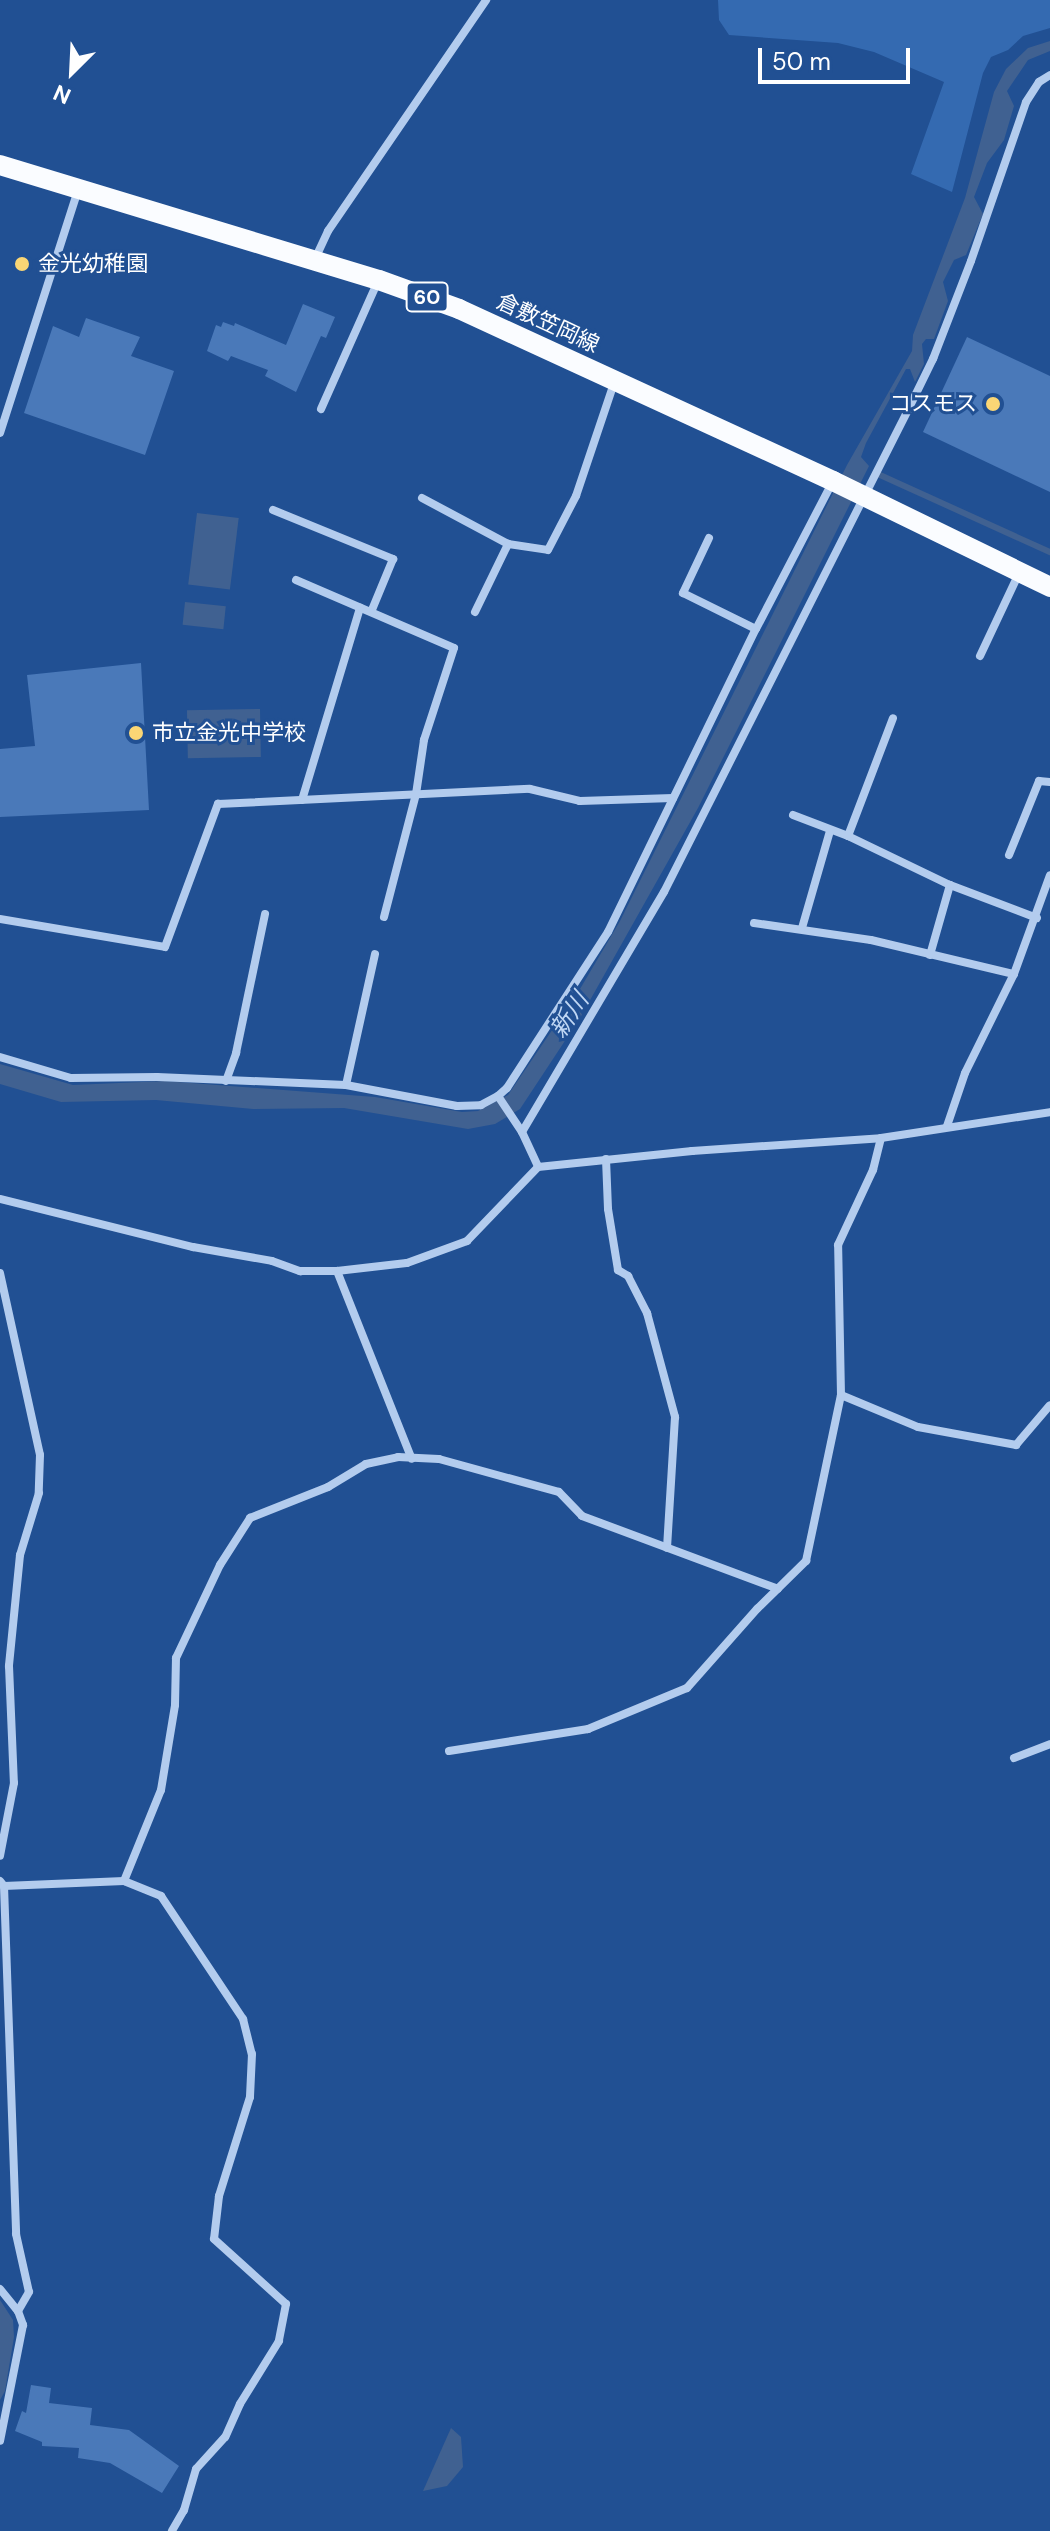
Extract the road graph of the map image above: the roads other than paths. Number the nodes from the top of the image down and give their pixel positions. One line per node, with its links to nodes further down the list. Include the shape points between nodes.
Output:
1 (486, 0): 5 (street, via 328,231)
2 (1050, 75): 11 (street, via 1026,102 933,359)
3 (0, 165): 4 (main road, 倉敷笠岡線 / 60)
4 (78, 190): 5 (main road, 倉敷笠岡線 / 60); 9 (street)
5 (314, 261): 6 (main road, 倉敷笠岡線 / 60)
6 (379, 280): 7 (main road, 倉敷笠岡線 / 60, via 509,329); 8 (street)
7 (614, 380): 10 (main road, 倉敷笠岡線 / 60); 15 (street, via 576,496 548,550)
8 (321, 409)
9 (0, 433)
10 (833, 481): 11 (main road, 倉敷笠岡線 / 60); 22 (street)
11 (864, 497): 16 (main road, 倉敷笠岡線 / 60); 50 (street, via 664,892)
12 (422, 498): 15 (street)
13 (273, 510): 20 (street, via 393,559)
14 (709, 538): 22 (street, via 683,593)
15 (508, 544): 21 (street)
16 (1020, 572): 18 (main road, 倉敷笠岡線 / 60); 23 (street)
17 (296, 580): 19 (street)
18 (1050, 587)
19 (360, 608): 20 (street); 28 (street)
20 (371, 612): 26 (street, via 454,648 424,740)
21 (475, 612)
22 (756, 629): 27 (street)
23 (980, 656)
24 (893, 718): 31 (street)
25 (1050, 782): 32 (street, via 1039,781)
26 (416, 794): 27 (street, via 530,789 580,801); 28 (street); 36 (street)
27 (673, 798): 47 (street, via 608,932)
28 (302, 800): 38 (street, via 218,804 165,947)
29 (793, 815): 30 (street)
30 (830, 831): 31 (street); 40 (street)
31 (848, 836): 34 (street)
32 (1009, 855)
33 (1050, 875): 37 (street)
34 (950, 885): 37 (street); 42 (street)
35 (265, 914): 45 (street)
36 (384, 917)
37 (1037, 918): 43 (street)
38 (0, 919)
39 (754, 923): 40 (street)
40 (802, 928): 42 (street)
41 (375, 954): 46 (street)
42 (930, 955): 43 (street)
43 (1014, 974): 49 (street, via 965,1073)
44 (0, 1057): 45 (street, via 71,1078)
45 (226, 1081): 46 (street)
46 (346, 1085): 47 (street, via 457,1106 481,1105)
47 (498, 1096): 50 (street)
48 (1050, 1112): 49 (street)
49 (947, 1126): 51 (street)
50 (522, 1132): 53 (street)
51 (881, 1138): 52 (street); 57 (street, via 873,1170 838,1245)
52 (606, 1159): 53 (street); 60 (street, via 618,1270 628,1276 647,1313 675,1417)
53 (538, 1167): 55 (street, via 467,1241 407,1263)
54 (0, 1199): 55 (street, via 300,1271)
55 (337, 1271): 59 (street)
56 (0, 1273): 65 (street, via 40,1467 39,1493 20,1555 9,1666 14,1783)
57 (841, 1395): 58 (street, via 918,1427 1016,1445); 61 (street, via 806,1561)
58 (1050, 1405)
59 (412, 1459): 60 (street, via 439,1459 559,1492 582,1516); 66 (street, via 366,1464 328,1487 250,1518 220,1565 176,1658 175,1705 161,1790)
60 (667, 1548): 61 (street)
61 (778, 1589): 63 (street, via 687,1688 588,1729)
62 (1050, 1744): 64 (street)
63 (449, 1751)
64 (1014, 1758)
65 (0, 1856)
66 (124, 1881): 67 (street); 71 (street, via 161,1896 243,2019 252,2054 250,2097 219,2196 214,2239 286,2304 279,2341 225,2437 196,2469)
67 (2, 1883): 69 (street, via 16,2234 29,2292)
68 (0, 2289): 69 (street)
69 (18, 2311): 70 (street, via 23,2325)
70 (0, 2441)
71 (172, 2531)

